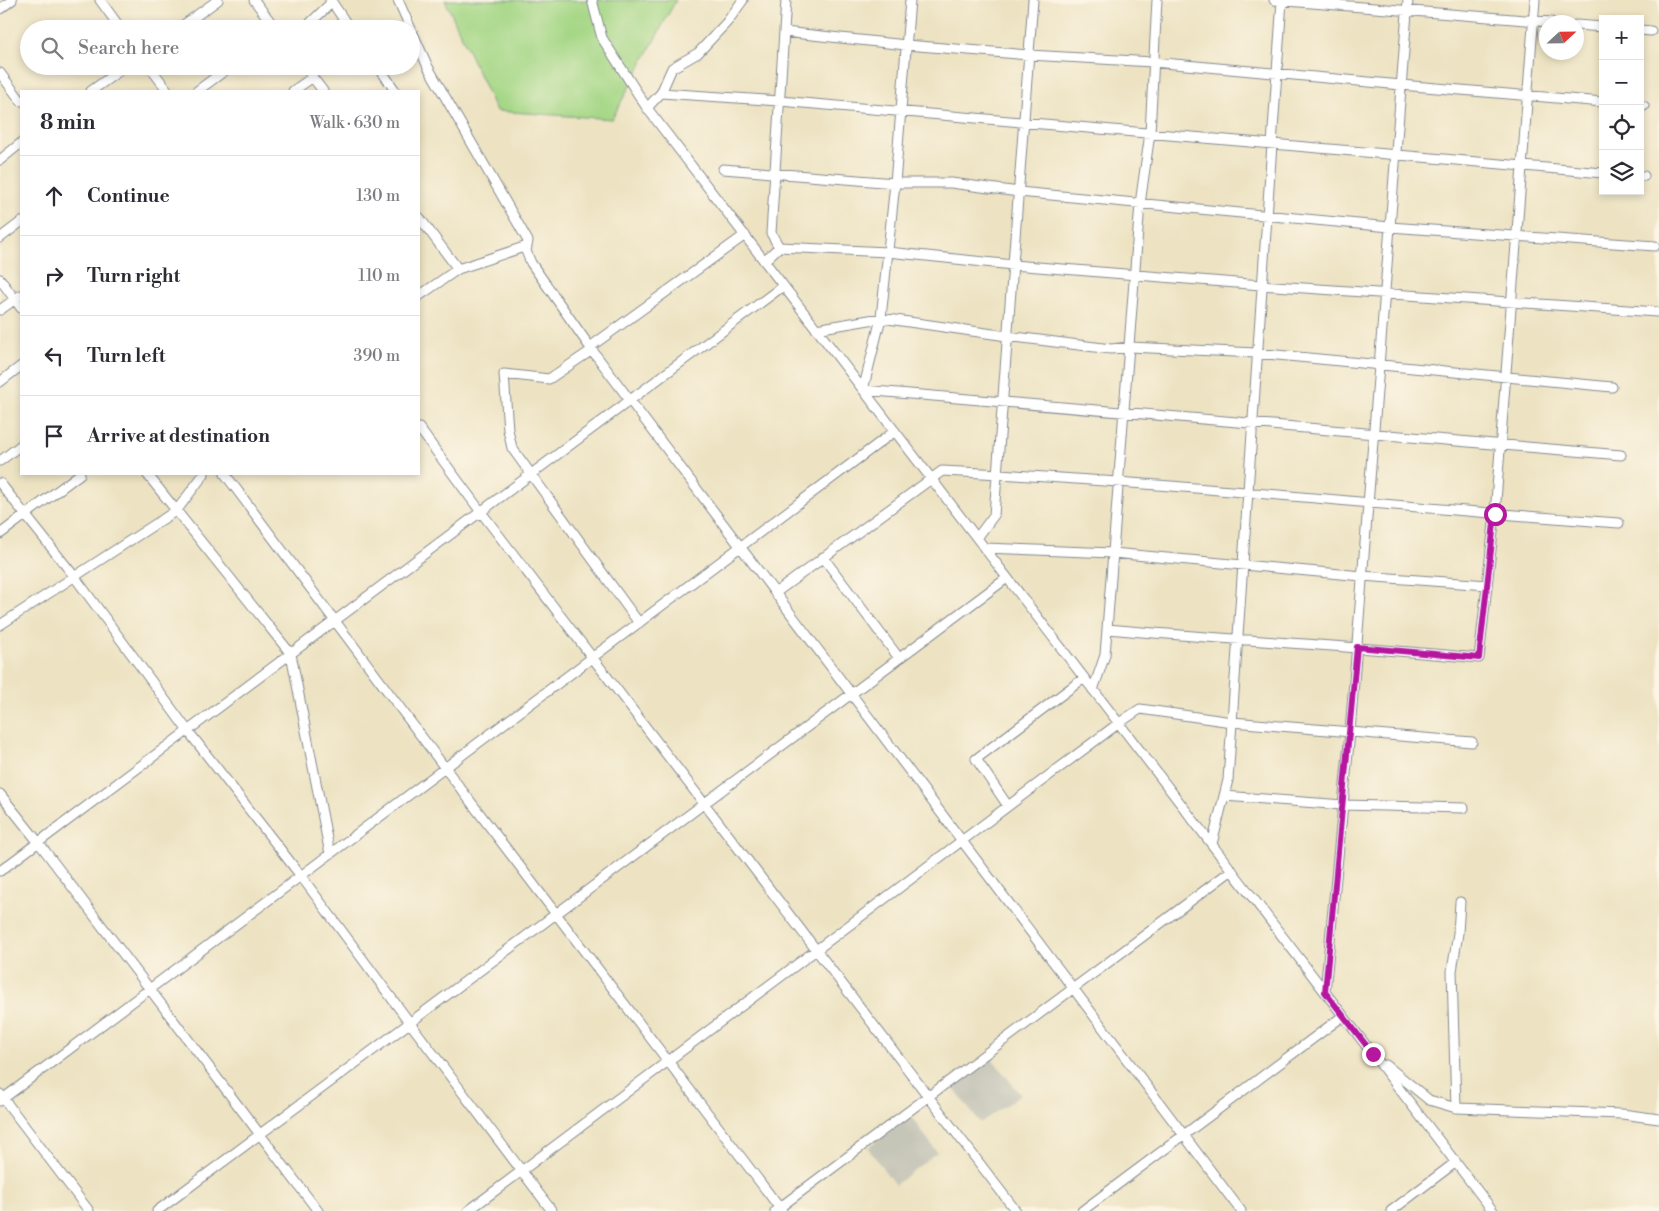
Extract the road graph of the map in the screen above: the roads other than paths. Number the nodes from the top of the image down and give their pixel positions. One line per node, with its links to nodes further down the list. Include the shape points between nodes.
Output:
1 (12, 0): 17 (street)
2 (100, 0): 19 (street)
3 (218, 0): 20 (street)
4 (254, 0): 21 (street)
5 (398, 0): 24 (street)
6 (592, 0): 56 (street, via 602,38)
7 (743, 0): 51 (street, via 698,53 672,68)
8 (786, 0): 31 (street)
9 (910, 0): 32 (street)
10 (1033, 0): 34 (street)
11 (1157, 0): 35 (street)
12 (1274, 0): 13 (street)
13 (1282, 0): 18 (street); 37 (street)
14 (1408, 0): 18 (street)
15 (1535, 0): 25 (street)
16 (331, 1): 22 (street); 23 (street)
17 (0, 9)
18 (1407, 11): 25 (street); 44 (street)
19 (114, 20)
20 (190, 20)
21 (269, 20)
22 (313, 20)
23 (344, 20)
24 (407, 20)
25 (1534, 21): 26 (street); 52 (street)
26 (1539, 21)
27 (1584, 26): 28 (street)
28 (1599, 27)
29 (1644, 30): 30 (street)
30 (1651, 31)
31 (784, 32): 32 (street); 54 (street)
32 (906, 45): 34 (street); 57 (street)
33 (420, 48): 78 (street, via 528,241)
34 (1029, 55): 35 (street); 58 (street)
35 (1153, 62): 37 (street); 59 (street)
36 (0, 73): 43 (street)
37 (1276, 73): 44 (street); 61 (street)
38 (113, 75): 45 (street)
39 (156, 75): 46 (street)
40 (219, 75): 47 (street)
41 (384, 75): 50 (street)
42 (313, 77): 48 (street); 49 (street)
43 (3, 84): 53 (street)
44 (1401, 85): 52 (street); 62 (street)
45 (92, 90)
46 (167, 90)
47 (198, 90)
48 (295, 90)
49 (322, 90)
50 (393, 90)
51 (661, 93): 54 (street); 56 (street)
52 (1528, 96): 55 (street); 64 (street)
53 (20, 100)
54 (780, 101): 57 (street); 66 (street)
55 (1599, 102)
56 (647, 108): 75 (street)
57 (901, 112): 58 (street); 68 (street)
58 (1024, 123): 59 (street); 69 (street)
59 (1150, 133): 61 (street); 70 (street)
60 (20, 144): 63 (street)
61 (1271, 144): 62 (street); 71 (street)
62 (1396, 156): 64 (street); 74 (street)
63 (0, 160)
64 (1522, 166): 67 (street); 76 (street)
65 (724, 169): 66 (street)
66 (775, 172): 68 (street); 80 (street, via 771,233)
67 (1599, 173)
68 (895, 183): 69 (street, via 951,183); 81 (street)
69 (1019, 192): 70 (street); 83 (street)
70 (1140, 204): 71 (street); 85 (street)
71 (1267, 214): 74 (street); 87 (street)
72 (420, 221): 84 (street)
73 (20, 223): 77 (street)
74 (1390, 227): 76 (street); 89 (street)
75 (745, 236): 82 (street); 99 (street)
76 (1517, 236): 79 (street); 92 (street)
77 (0, 238)
78 (527, 246): 84 (street); 99 (street, via 531,263)
79 (1655, 246)
80 (779, 247): 81 (street); 82 (street)
81 (888, 252): 83 (street); 95 (street)
82 (764, 261): 88 (street)
83 (1013, 265): 85 (street); 97 (street)
84 (458, 270): 90 (street)
85 (1135, 275): 87 (street); 98 (street)
86 (0, 279): 91 (street)
87 (1261, 285): 89 (street); 100 (street)
88 (783, 286): 96 (street); 107 (street)
89 (1384, 294): 92 (street); 101 (street)
90 (420, 295)
91 (18, 297): 93 (street)
92 (1511, 303): 94 (street); 103 (street)
93 (0, 310)
94 (1656, 312)
95 (881, 318): 96 (street); 97 (street); 106 (street)
96 (816, 329): 106 (street)
97 (1007, 336): 98 (street, via 1112,349); 108 (street)
98 (1130, 347): 100 (street); 109 (street)
99 (591, 348): 107 (street); 123 (street, via 549,379 504,374 512,448)
100 (1256, 353): 101 (street); 110 (street)
101 (1379, 363): 103 (street); 113 (street)
102 (20, 367): 104 (street)
103 (1506, 376): 105 (street); 114 (street)
104 (0, 382)
105 (1612, 387)
106 (863, 390): 108 (street); 112 (street)
107 (630, 401): 123 (street); 136 (street)
108 (1002, 402): 109 (street); 118 (street)
109 (1125, 412): 110 (street); 126 (street)
110 (1251, 423): 113 (street); 127 (street)
111 (420, 429): 130 (street)
112 (895, 431): 124 (street); 136 (street)
113 (1374, 434): 114 (street); 128 (street)
114 (1500, 445): 116 (street); 131 (street)
115 (20, 446): 117 (street)
116 (1621, 455)
117 (0, 461)
118 (997, 474): 124 (street, via 942,471); 126 (street); 135 (street, via 994,515)
119 (79, 475): 132 (street)
120 (148, 475): 129 (street)
121 (203, 475): 129 (street)
122 (226, 475): 146 (street)
123 (531, 475): 130 (street); 147 (street)
124 (930, 478): 135 (street); 139 (street)
125 (0, 482): 132 (street)
126 (1119, 482): 127 (street); 138 (street)
127 (1247, 492): 128 (street); 140 (street)
128 (1368, 503): 131 (street); 142 (street)
129 (176, 510): 141 (street); 152 (street)
130 (481, 512): 146 (street); 153 (street)
131 (1495, 514): 133 (street); 144 (street)
132 (25, 515): 134 (street); 141 (street)
133 (1619, 523)
134 (0, 534)
135 (977, 538): 137 (street)
136 (740, 547): 145 (street); 147 (street)
137 (984, 548): 138 (street); 143 (street)
138 (1114, 553): 140 (street); 149 (street)
139 (823, 557): 145 (street); 154 (street)
140 (1242, 565): 142 (street); 150 (street)
141 (74, 576): 148 (street); 160 (street)
142 (1362, 576): 144 (street); 151 (street)
143 (1007, 578): 154 (street); 155 (street)
144 (1488, 585): 151 (street, via 1479,658)
145 (775, 593): 157 (street)
146 (334, 621): 152 (street); 163 (street)
147 (639, 623): 153 (street)
148 (0, 625)
149 (1107, 629): 150 (street); 156 (street, via 1105,655)
150 (1237, 640): 151 (street); 158 (street)
151 (1357, 647): 161 (street)
152 (291, 654): 160 (street); 173 (street)
153 (592, 658): 163 (street); 166 (street)
154 (899, 658): 157 (street)
155 (1084, 678): 156 (street); 168 (street, via 976,759)
156 (1093, 690): 159 (street)
157 (851, 694): 166 (street); 170 (street)
158 (1232, 722): 159 (street, via 1140,709); 161 (street); 165 (street)
159 (1119, 723): 168 (street); 172 (street)
160 (188, 731): 171 (street); 176 (street)
161 (1350, 732): 162 (street); 167 (street)
162 (1472, 742)
163 (445, 768): 173 (street); 178 (street)
164 (0, 794): 171 (street)
165 (1224, 796): 167 (street); 172 (street)
166 (704, 803): 178 (street); 179 (street)
167 (1343, 805): 169 (street); 182 (street)
168 (1008, 806): 170 (street)
169 (1464, 808)
170 (962, 841): 179 (street); 180 (street)
171 (39, 843): 175 (street); 181 (street)
172 (1212, 844): 174 (street)
173 (330, 854): 176 (street)
174 (1232, 870): 180 (street); 182 (street)
175 (0, 871)
176 (301, 876): 181 (street); 184 (street)
177 (1460, 902): 189 (street, via 1452,971)
178 (556, 914): 184 (street); 186 (street)
179 (816, 950): 186 (street); 187 (street)
180 (1073, 988): 187 (street); 192 (street)
181 (150, 989): 188 (street); 191 (street)
182 (1325, 992): 183 (street)
183 (1343, 1016): 185 (street); 192 (street)
184 (410, 1023): 191 (street); 194 (street)
185 (1373, 1054): 189 (street, via 1429,1100); 193 (street)
186 (668, 1061): 194 (street); 195 (street)
187 (929, 1096): 195 (street); 201 (street)
188 (1, 1098): 196 (street)
189 (1456, 1108): 190 (street, via 1622,1114)
190 (1659, 1119)
191 (260, 1134): 197 (street); 198 (street)
192 (1184, 1135): 202 (street); 203 (street)
193 (1456, 1162): 204 (street); 205 (street)
194 (521, 1171): 199 (street); 200 (street)
195 (779, 1210)
196 (89, 1211)
197 (158, 1211)
198 (318, 1211)
199 (468, 1211)
200 (552, 1211)
201 (1016, 1211)
202 (1082, 1211)
203 (1241, 1211)
204 (1391, 1211)
205 (1493, 1211)

